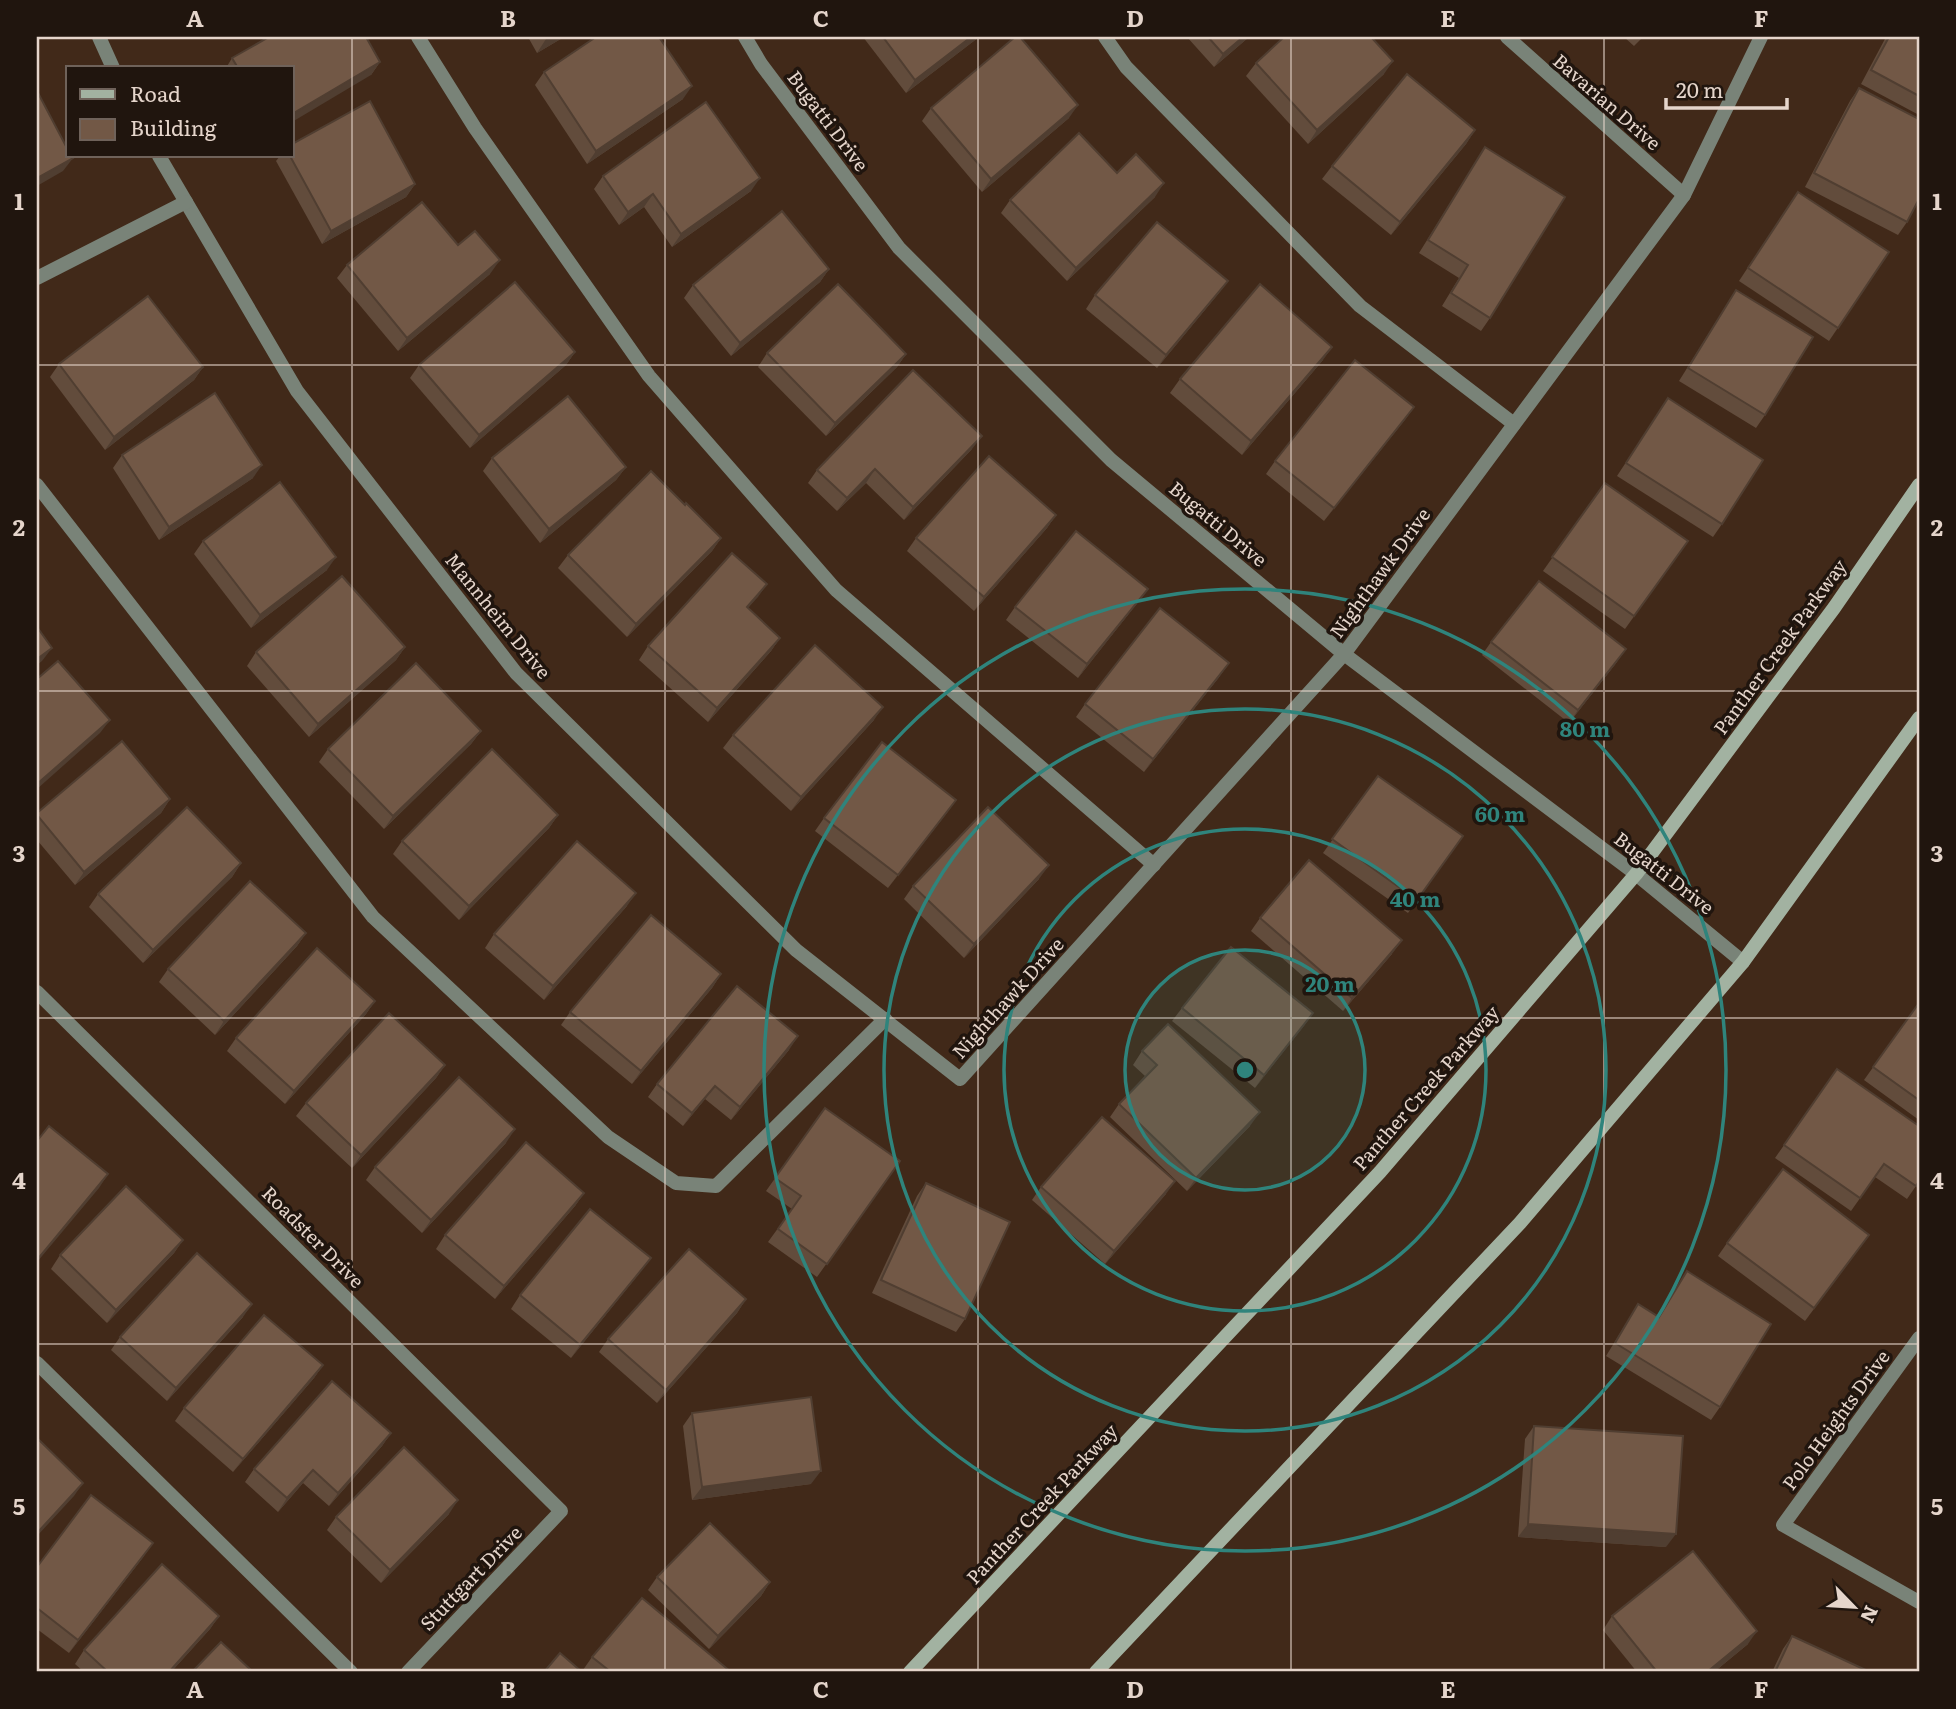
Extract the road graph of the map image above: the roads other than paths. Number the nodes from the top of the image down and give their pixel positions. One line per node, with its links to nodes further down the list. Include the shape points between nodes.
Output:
1 (99, 37): 7 (street)
2 (418, 37): 17 (street, via 475,128 649,376 836,590)
3 (745, 37): 15 (street, Bugatti Drive, via 899,248 1111,460)
4 (1105, 37): 12 (street, via 1126,67 1360,306)
5 (1507, 37): 9 (street, Bavarian Drive)
6 (1761, 37): 9 (street, Nighthawk Drive)
7 (112, 66)
8 (160, 158): 10 (street, Mannheim Drive)
9 (1684, 195): 12 (street, Nighthawk Drive)
10 (186, 202): 11 (street); 21 (street, Mannheim Drive, via 297,391 516,673 796,950)
11 (37, 278)
12 (1514, 424): 15 (street, Nighthawk Drive)
13 (37, 485): 21 (street, via 373,917 608,1137 676,1183 716,1186)
14 (1919, 485): 18 (main road, Panther Creek Parkway, via 1834,608)
15 (1344, 654): 17 (street, Nighthawk Drive); 18 (street, Bugatti Drive)
16 (1919, 718): 19 (main road)
17 (1154, 865): 22 (street, Nighthawk Drive)
18 (1636, 874): 19 (street, Bugatti Drive); 29 (main road, Panther Creek Parkway, via 1380,1172)
19 (1743, 962): 30 (main road, via 1520,1223)
20 (37, 992): 25 (street, Roadster Drive)
21 (885, 1019): 22 (street, Mannheim Drive)
22 (960, 1079)
23 (1919, 1338): 26 (street, Polo Heights Drive, via 1783,1525)
24 (37, 1363): 27 (street)
25 (561, 1511): 28 (street, Stuttgart Drive)
26 (1919, 1602)
27 (351, 1672)
28 (408, 1672)
29 (910, 1672)
30 (1096, 1672)

